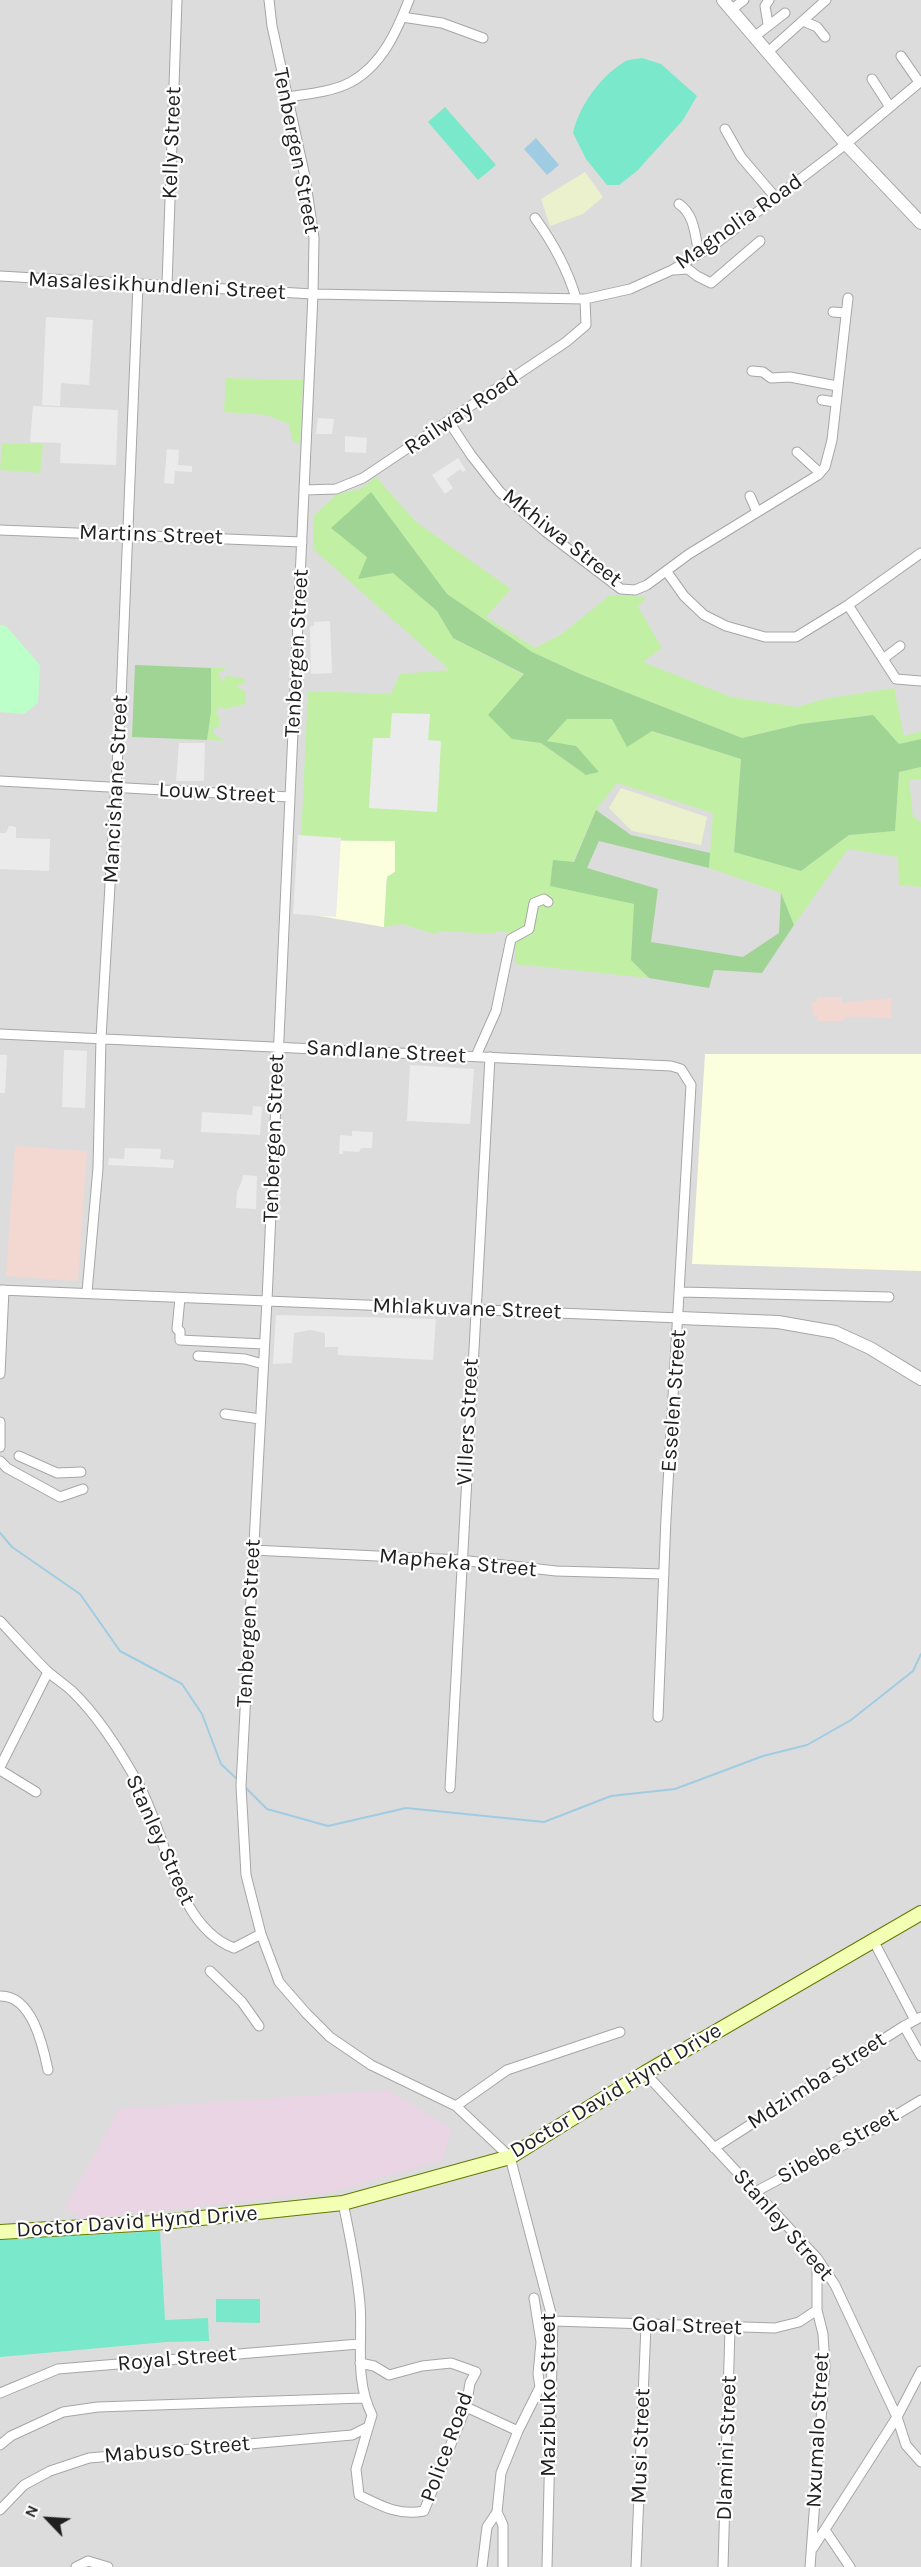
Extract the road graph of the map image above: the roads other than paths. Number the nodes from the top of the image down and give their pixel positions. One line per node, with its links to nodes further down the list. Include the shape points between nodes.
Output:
1 (177, 0): 32 (street, Kelly Street)
2 (270, 0): 19 (street, Tenbergen Street)
3 (409, 0): 9 (street)
4 (744, 0): 7 (street)
5 (769, 0): 11 (street, via 765,6)
6 (826, 0): 10 (street)
7 (727, 5): 12 (street)
8 (785, 13): 11 (street)
9 (402, 17): 14 (street, via 442,23); 19 (street, via 396,34 377,60 351,82)
10 (803, 21): 13 (street, via 817,27); 15 (street)
11 (768, 24): 12 (street)
12 (754, 37): 15 (street)
13 (825, 37)
14 (483, 38)
15 (768, 52): 22 (street)
16 (901, 56): 18 (street)
17 (872, 79): 20 (street)
18 (920, 81): 20 (street, Magnolia Road)
19 (287, 97): 33 (street, Tenbergen Street, via 314,238)
20 (890, 107): 22 (street, Magnolia Road)
21 (725, 129): 23 (street, via 741,157)
22 (846, 144): 23 (street, Magnolia Road); 26 (street)
23 (776, 198): 28 (street, Magnolia Road)
24 (679, 204): 28 (street, via 692,220)
25 (535, 218): 34 (street, via 555,247)
26 (921, 223)
27 (760, 241): 29 (street, via 711,283 688,269)
28 (699, 254): 29 (street, Magnolia Road)
29 (672, 270): 34 (street, Magnolia Road, via 630,289)
30 (0, 276): 31 (street, Masalesikhundleni Street)
31 (138, 285): 32 (street, Masalesikhundleni Street); 51 (street, Mancishane Street)
32 (167, 285): 33 (street, Masalesikhundleni Street)
33 (313, 294): 34 (street, Magnolia Road); 47 (street, Tenbergen Street)
34 (580, 298): 44 (street, Railway Road, via 586,325 581,330)
35 (848, 298): 37 (street)
36 (833, 312): 37 (street)
37 (846, 313): 39 (street)
38 (829, 360): 39 (street)
39 (840, 361): 41 (street)
40 (752, 371): 41 (street, via 771,378 790,377)
41 (837, 386): 43 (street)
42 (822, 400): 43 (street)
43 (835, 402): 46 (street, via 832,440)
44 (449, 422): 47 (street, Railway Road, via 363,478 336,489); 54 (street, Mkhiwa Street, via 500,492 621,589 635,590)
45 (797, 452): 46 (street)
46 (820, 473): 49 (street, Mkhiwa Street)
47 (304, 490): 52 (street, Tenbergen Street)
48 (750, 496): 49 (street)
49 (757, 512): 54 (street, Mkhiwa Street)
50 (0, 530): 51 (street, Martins Street)
51 (128, 533): 52 (street, Martins Street); 60 (street, Mancishane Street)
52 (302, 542): 61 (street, Tenbergen Street)
53 (921, 553): 55 (street)
54 (667, 572): 55 (street, via 704,615 765,637 796,637)
55 (848, 605): 57 (street)
56 (900, 646): 57 (street)
57 (883, 659): 58 (street, via 896,679)
58 (921, 681)
59 (0, 781): 60 (street, Louw Street)
60 (117, 787): 61 (street, Louw Street); 64 (street, Mancishane Street)
61 (290, 797): 65 (street, Tenbergen Street)
62 (548, 902): 66 (street, via 544,899 534,903 531,930 511,939 496,1011)
63 (0, 1034): 64 (street, Sandlane Street)
64 (100, 1038): 65 (street, Sandlane Street); 70 (street, Mancishane Street, via 98,1168)
65 (278, 1047): 66 (street, Sandlane Street); 74 (street, Tenbergen Street)
66 (476, 1056): 67 (street, Sandlane Street)
67 (490, 1057): 68 (street, Sandlane Street, via 671,1066 681,1070); 75 (street, Villers Street)
68 (691, 1086): 71 (street, Esselen Street)
69 (2, 1290): 70 (street, Mhlakuvane Street); 80 (street)
70 (87, 1292): 73 (street, Mhlakuvane Street)
71 (681, 1292): 72 (street); 76 (street, Esselen Street)
72 (889, 1297)
73 (180, 1298): 74 (street, Mhlakuvane Street); 77 (street, via 180,1340)
74 (267, 1300): 75 (street, Mhlakuvane Street); 77 (street, Tenbergen Street)
75 (474, 1310): 76 (street, Mhlakuvane Street); 91 (street, Villers Street)
76 (680, 1318): 81 (street, Mhlakuvane Street, via 778,1322 835,1332); 92 (street, Esselen Street)
77 (264, 1344): 79 (street, Tenbergen Street)
78 (198, 1356): 79 (street)
79 (263, 1364): 83 (street, Tenbergen Street)
80 (0, 1374)
81 (921, 1379)
82 (225, 1414): 83 (street)
83 (260, 1419): 90 (street, Tenbergen Street)
84 (0, 1422): 85 (street)
85 (0, 1448)
86 (19, 1456): 88 (street, via 57,1473)
87 (0, 1461): 89 (street, via 60,1497)
88 (81, 1472)
89 (83, 1489)
90 (252, 1550): 91 (street, Mapheka Street); 100 (street, Tenbergen Street, via 241,1809 246,1875)
91 (460, 1560): 92 (street, Mapheka Street, via 556,1570); 97 (street, Villers Street)
92 (664, 1574): 95 (street, Esselen Street)
93 (0, 1621): 94 (street, Stanley Street)
94 (48, 1672): 96 (street); 100 (street, Stanley Street, via 102,1726 141,1788 198,1921 219,1942 234,1948)
95 (658, 1717)
96 (0, 1768): 98 (street)
97 (450, 1788)
98 (36, 1792)
99 (921, 1912): 101 (main road, Doctor David Hynd Drive)
100 (261, 1934): 112 (street, Tenbergen Street, via 279,1982 330,2037 371,2065)
101 (873, 1940): 104 (street); 110 (main road, Doctor David Hynd Drive)
102 (210, 1971): 106 (street, via 242,2002)
103 (0, 1996): 109 (street, via 15,2001 34,2020)
104 (918, 2018): 105 (street, Mdzimba Street)
105 (904, 2025): 108 (street); 113 (street, Mdzimba Street)
106 (259, 2026)
107 (620, 2032): 112 (street, via 507,2070)
108 (921, 2056)
109 (48, 2070)
110 (645, 2073): 113 (street, Stanley Street); 114 (main road, Doctor David Hynd Drive)
111 (921, 2100): 115 (street, Sibebe Street)
112 (456, 2106): 114 (street, Tenbergen Street)
113 (714, 2148): 115 (street, Stanley Street)
114 (510, 2157): 116 (main road, Doctor David Hynd Drive); 121 (street, Mazibuko Street)
115 (755, 2192): 118 (street, Stanley Street)
116 (343, 2203): 117 (main road, Doctor David Hynd Drive, via 154,2223); 124 (street, Police Road, via 360,2308)
117 (0, 2232)
118 (818, 2258): 120 (street, Nxumalo Street); 130 (street, Stanley Street, via 835,2285)
119 (534, 2298): 132 (street, via 541,2342 540,2387)
120 (818, 2310): 123 (street, Goal Street, via 799,2322 775,2328); 140 (street, Nxumalo Street, via 825,2366)
121 (553, 2321): 122 (street, Goal Street); 145 (street, Mazibuko Street)
122 (646, 2325): 123 (street, Goal Street); 146 (street, Musi Street)
123 (730, 2328): 147 (street, Dlamini Street)
124 (359, 2344): 125 (street, Police Road); 127 (street, Royal Street, via 58,2369)
125 (360, 2363): 128 (street, Police Road); 129 (street, Police Road, via 389,2375 451,2363 476,2372)
126 (921, 2372): 130 (street)
127 (0, 2393)
128 (363, 2398): 131 (street, Police Road, via 372,2415); 133 (street, via 98,2407 63,2412)
129 (466, 2407): 131 (street, Police Road, via 424,2511 411,2514 387,2510 359,2494 356,2469); 132 (street)
130 (897, 2417): 134 (street, Stanley Street, via 906,2445); 137 (street)
131 (368, 2427): 135 (street, Mabuso Street, via 352,2435 89,2458 24,2485)
132 (518, 2431): 136 (street, via 501,2473)
133 (0, 2445)
134 (921, 2462)
135 (0, 2510)
136 (497, 2512): 138 (street, via 487,2527); 139 (street)
137 (825, 2530): 140 (street); 149 (street)
138 (486, 2539): 139 (street); 143 (street)
139 (504, 2541): 144 (street)
140 (811, 2551): 148 (street, Nxumalo Street)
141 (76, 2567): 142 (street, via 88,2561)
142 (108, 2567)
143 (482, 2567)
144 (503, 2567)
145 (548, 2567)
146 (636, 2567)
147 (723, 2567)
148 (810, 2567)
149 (850, 2567)

